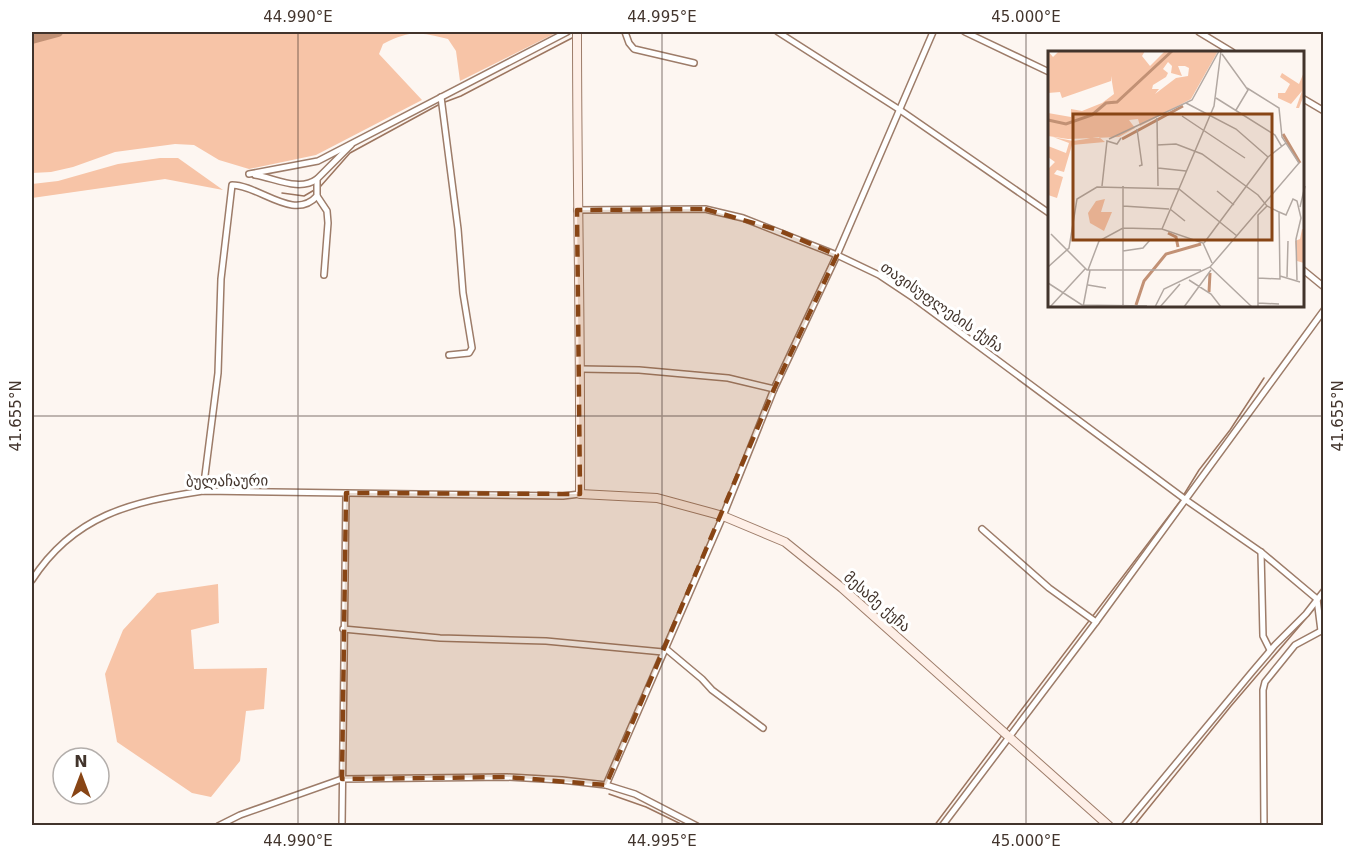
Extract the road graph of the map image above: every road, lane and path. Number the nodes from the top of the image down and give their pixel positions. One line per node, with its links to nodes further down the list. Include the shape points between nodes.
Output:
1 (567, 32): 11 (street)
2 (577, 32): 18 (street)
3 (625, 32): 9 (street, via 634,49)
4 (778, 32): 13 (street)
5 (933, 32): 13 (street)
6 (965, 32): 10 (street)
7 (1199, 32): 8 (street)
8 (1230, 51)
9 (694, 63)
10 (1048, 72)
11 (441, 97): 15 (street); 25 (street, via 472,348)
12 (1304, 99): 14 (street)
13 (900, 110): 19 (street); 20 (street)
14 (1323, 111)
15 (351, 145): 16 (street); 16 (street, via 318,161 249,174 301,185)
16 (317, 179): 17 (street)
17 (317, 196): 22 (street, via 327,211); 28 (street, via 309,203 291,205 232,185 221,279 218,373)
18 (578, 210): 20 (street, თავისუფლების ქუჩა, via 705,209 761,224); 26 (street)
19 (1048, 212)
20 (837, 255): 27 (street); 31 (street, თავისუფლების ქუჩა, via 879,275 915,299)
21 (1304, 271): 23 (street)
22 (324, 275)
23 (1323, 287)
24 (1323, 310): 31 (street)
25 (449, 355)
26 (581, 369): 27 (street, via 728,378); 30 (street)
27 (774, 389): 32 (street)
28 (203, 491): 29 (street, ბულაჩაური); 35 (street, ბულაჩაური, via 144,501 92,522 46,558)
29 (346, 493): 30 (street, ბულაჩაური); 39 (street)
30 (580, 494): 32 (street, მესამე ქუჩა, via 657,498)
31 (1186, 500): 34 (street, თავისუფლების ქუჩა); 38 (street)
32 (723, 516): 41 (street); 44 (street, მესამე ქუჩა, via 785,542)
33 (982, 529): 38 (street, via 1049,588)
34 (1260, 552): 37 (street, თავისუფლების ქუჩა); 42 (street, via 1263,636)
35 (32, 580)
36 (1323, 591): 37 (street)
37 (1317, 599): 40 (street); 42 (street)
38 (1096, 622): 44 (street)
39 (343, 629): 41 (street); 45 (street)
40 (1322, 632): 53 (street, via 1295,645 1265,682)
41 (664, 650): 43 (street); 46 (street)
42 (1270, 650): 52 (street)
43 (763, 728)
44 (1009, 738): 50 (street); 51 (street, მესამე ქუჩა)
45 (342, 779): 46 (street, via 507,777); 47 (street); 48 (street)
46 (606, 785): 49 (street, via 635,794)
47 (218, 825)
48 (342, 825)
49 (697, 825)
50 (942, 825)
51 (1109, 825)
52 (1124, 825)
53 (1264, 825)

